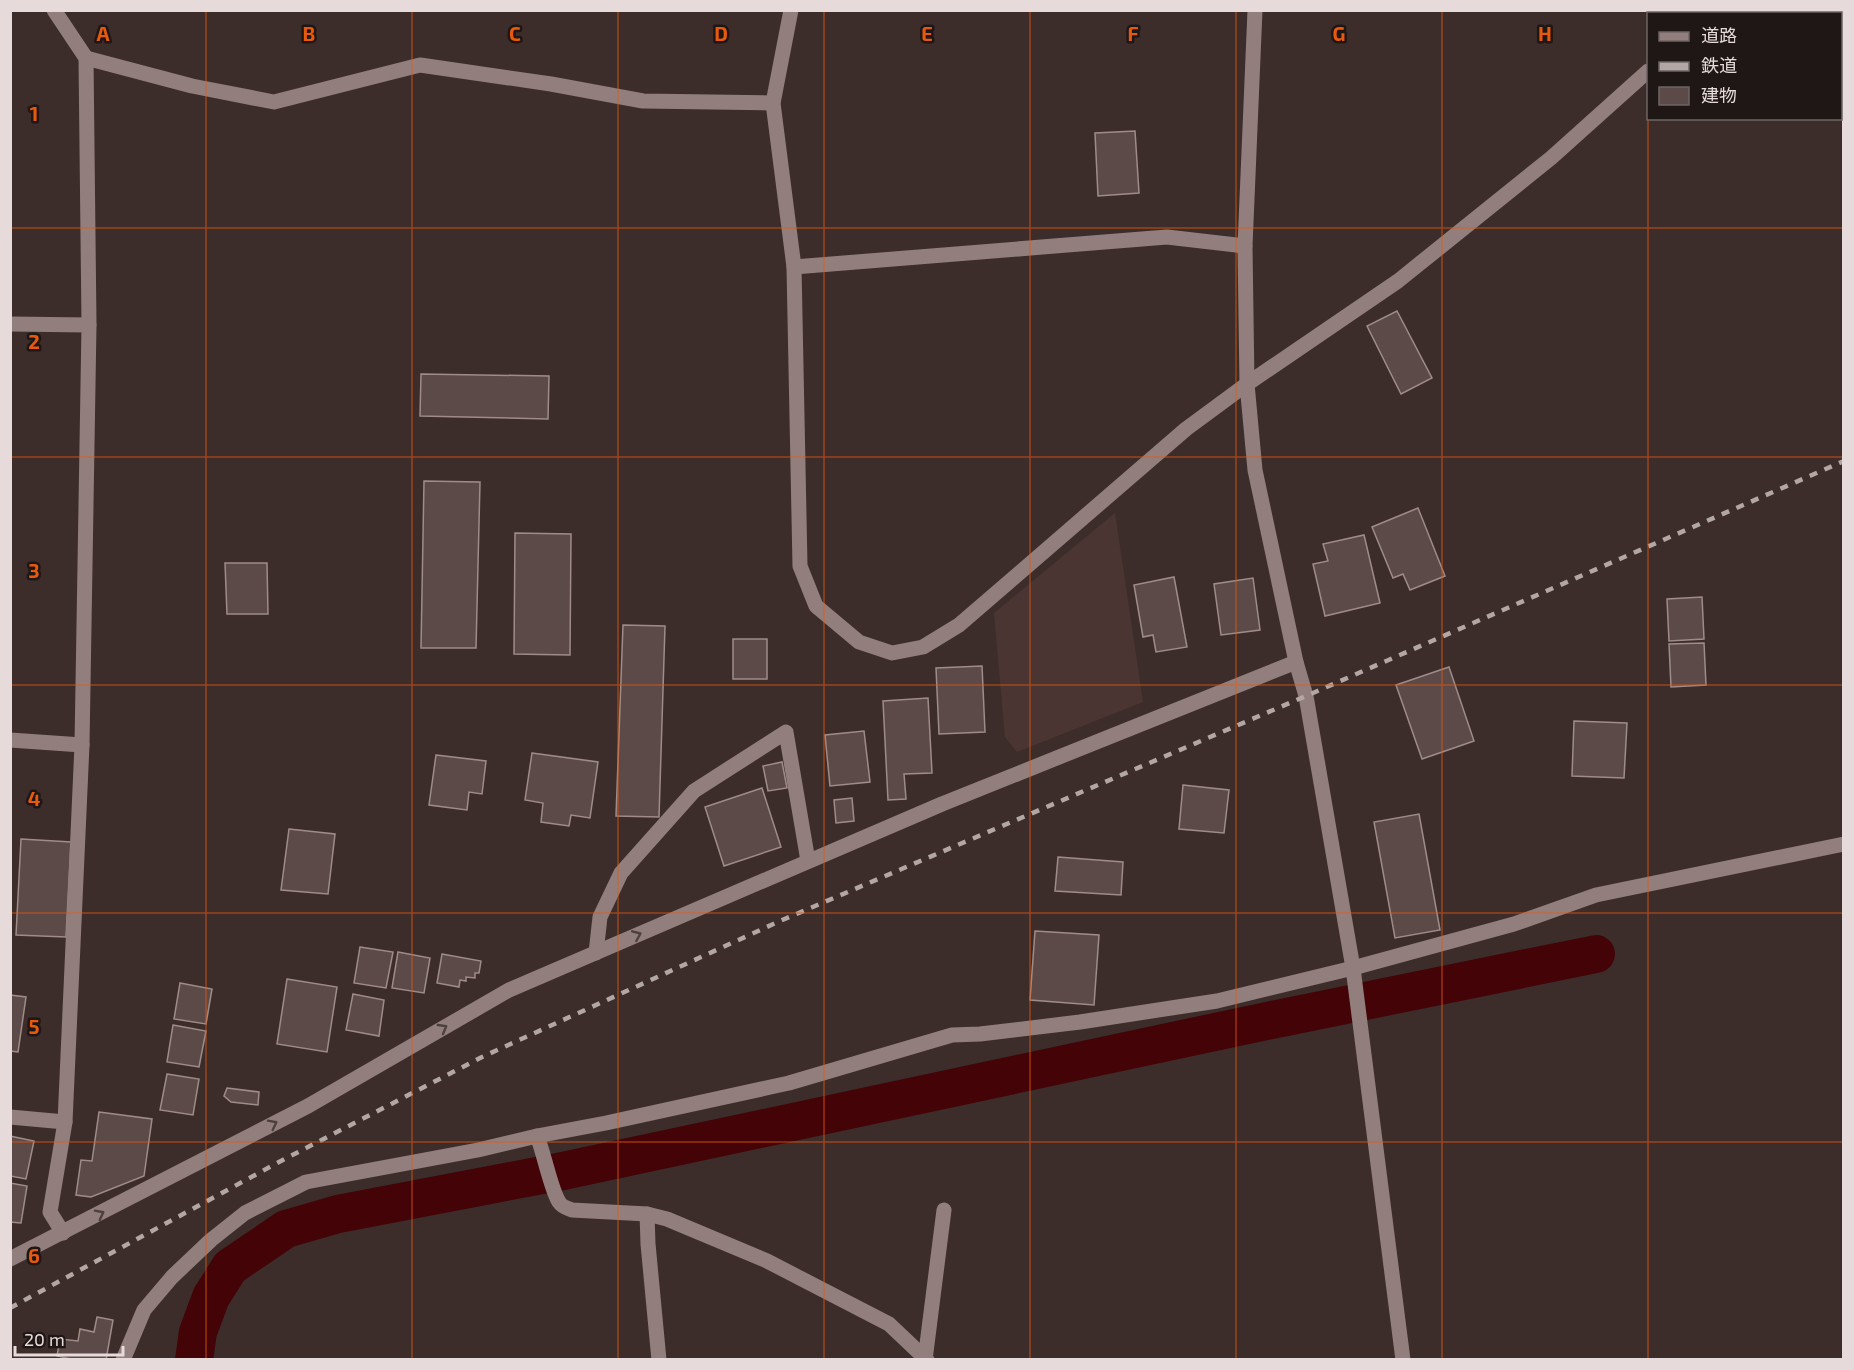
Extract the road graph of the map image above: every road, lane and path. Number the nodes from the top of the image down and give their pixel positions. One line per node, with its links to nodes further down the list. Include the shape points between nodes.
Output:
1 (54, 10): 4 (street)
2 (790, 10): 6 (street)
3 (1255, 10): 7 (street)
4 (86, 58): 6 (street, via 192,86 274,102 420,65 643,101); 10 (street)
5 (1647, 72): 11 (street, via 1551,158 1398,281)
6 (773, 103): 8 (street)
7 (1245, 246): 8 (street, via 1167,237); 11 (street)
8 (794, 267): 11 (street, via 800,566 816,606 858,642 892,653 923,647 959,625 1186,429)
9 (10, 324): 10 (street)
10 (89, 325): 14 (street)
11 (1247, 384): 12 (street, via 1255,470)
12 (1296, 662): 16 (street); 18 (street, via 1306,696)
13 (10, 740): 14 (street)
14 (82, 746): 20 (street)
15 (1844, 844): 18 (street, via 1596,895 1514,924)
16 (808, 861): 17 (street, one-way to 16); 17 (street, via 786,732 694,790 621,873 600,917)
17 (596, 953): 24 (street, one-way to 17, via 308,1106 509,990)
18 (1353, 968): 21 (street, via 1217,1001 1080,1022 952,1035 789,1083); 29 (street)
19 (10, 1117): 20 (street)
20 (65, 1122): 24 (street, via 50,1212)
21 (537, 1136): 23 (street, via 559,1203 572,1210); 26 (street, via 306,1182 245,1213 172,1277 144,1310)
22 (944, 1210): 28 (street)
23 (647, 1214): 27 (street); 28 (street, via 766,1261 889,1324)
24 (63, 1233): 25 (street)
25 (10, 1259)
26 (123, 1359)
27 (659, 1359)
28 (926, 1359)
29 (1402, 1359)

